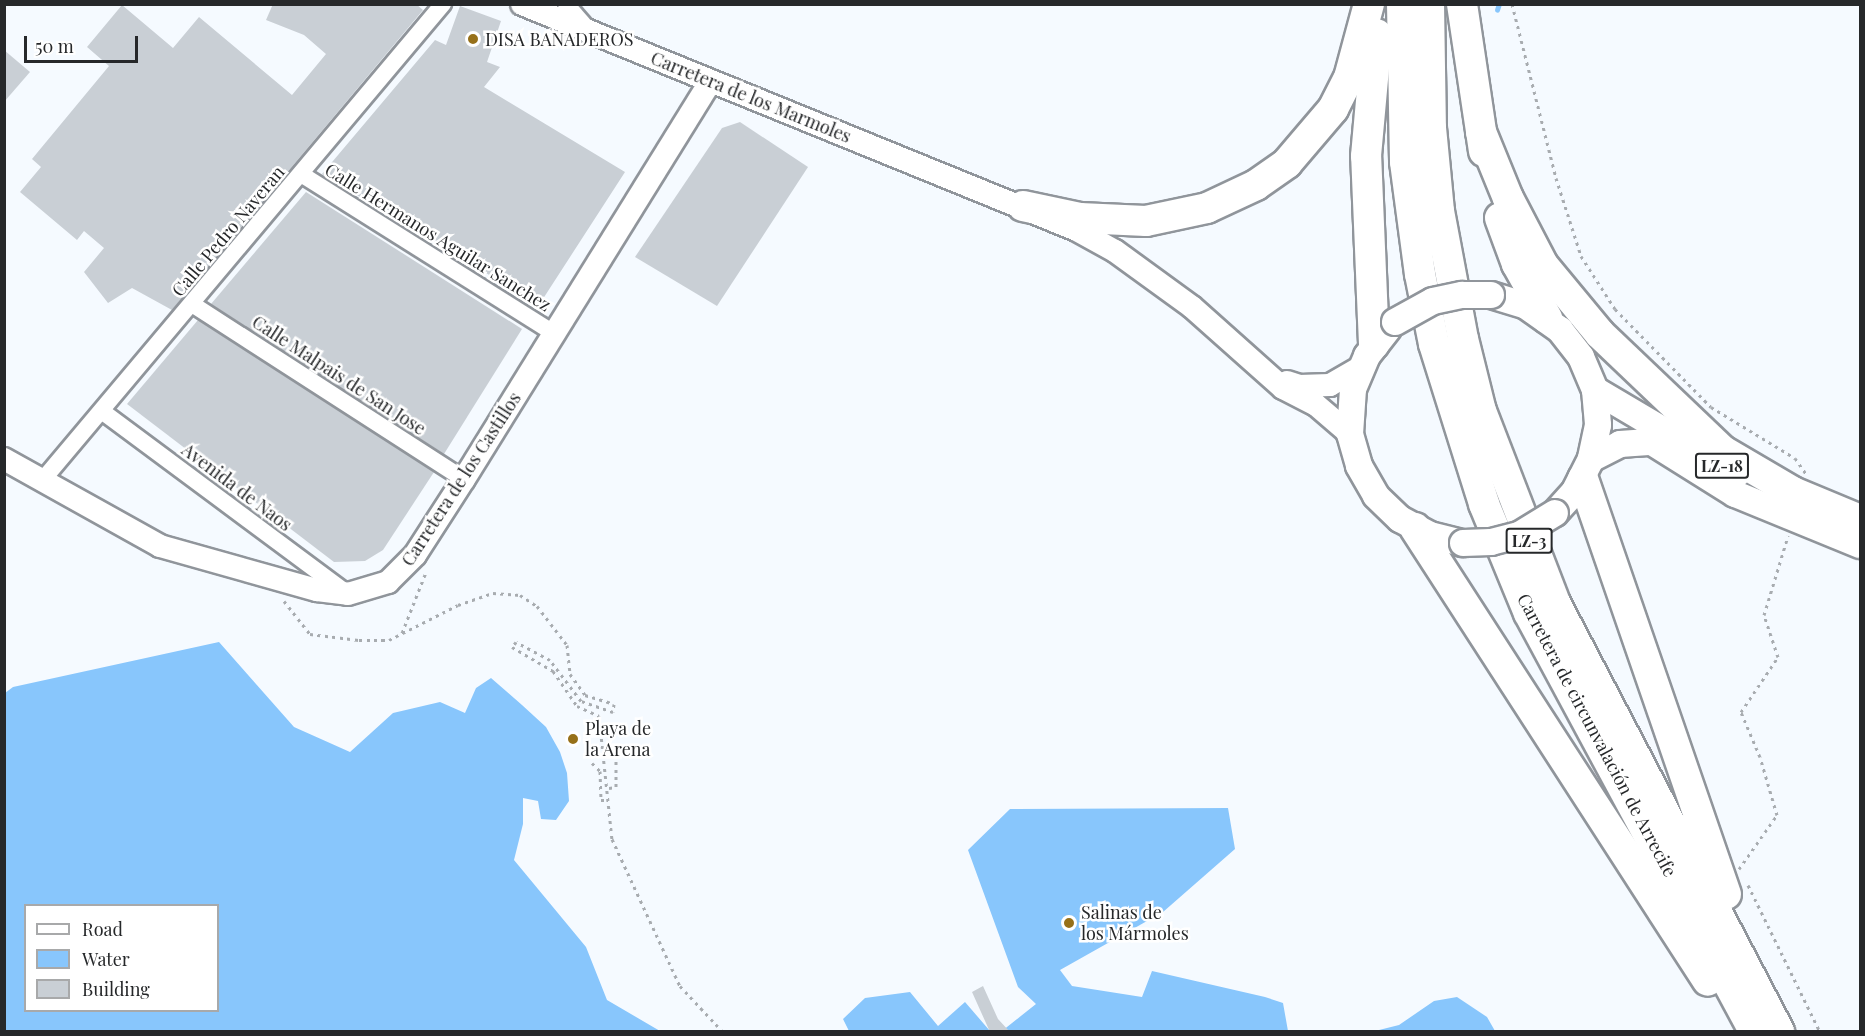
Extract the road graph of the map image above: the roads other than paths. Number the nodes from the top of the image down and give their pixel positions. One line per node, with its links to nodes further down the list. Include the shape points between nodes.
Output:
1 (443, 4): 12 (street, Calle Pedro Naveran)
2 (522, 4): 9 (main road, Carretera de los Marmoles)
3 (566, 4): 9 (street)
4 (1369, 4): 13 (highway, via 1350,78 1333,109 1287,163 1256,185 1207,208 1146,221 1080,218)
5 (1381, 4): 17 (highway, via 1366,156)
6 (1402, 4): 31 (highway, Carretera de circunvalación de Arrecife / LZ-3, via 1405,162 1420,274 1434,344 1484,504 1529,614)
7 (1429, 4): 32 (highway, Carretera de circunvalación de Arrecife / LZ-3, via 1431,128 1439,210 1481,411 1555,603)
8 (1462, 4): 11 (highway)
9 (591, 33): 10 (main road, Carretera de los Marmoles)
10 (711, 81): 13 (main road, Carretera de los Marmoles); 16 (main road, Carretera de los Castillos)
11 (1481, 132): 15 (highway, via 1517,264); 26 (highway, via 1516,215 1543,264 1600,334 1723,451 1793,492)
12 (301, 174): 14 (street, Calle Pedro Naveran); 16 (street, Calle Hermanos Aguilar Sanchez)
13 (1023, 206): 18 (main road, Carretera de los Marmoles, via 1115,250 1192,307)
14 (192, 304): 20 (street, Calle Pedro Naveran); 24 (street, Calle Malpais de San Jose)
15 (1547, 318): 17 (main road, LZ-18, bridge, via 1515,301 1491,295 1433,301 1395,322); 19 (main road, LZ-18, via 1581,357)
16 (553, 333): 24 (main road, Carretera de los Castillos)
17 (1367, 356): 18 (main road, via 1330,385 1299,386); 21 (main road, LZ-18, via 1353,389)
18 (1266, 374): 21 (main road, Carretera de los Marmoles, via 1326,412)
19 (1594, 390): 23 (main road, LZ-18, via 1598,425); 26 (main road, LZ-18, via 1733,472)
20 (103, 412): 25 (street, Calle Pedro Naveran); 29 (street, Avenida de Naos)
21 (1350, 434): 27 (main road, LZ-18, via 1367,482 1387,508)
22 (4, 459): 25 (main road, Carretera de los Castillos)
23 (1587, 469): 27 (main road, LZ-18, bridge, via 1556,513 1519,535 1463,543); 28 (main road, LZ-18, via 1620,444 1652,442 1735,494); 33 (highway, via 1707,848 1737,922)
24 (464, 479): 29 (main road, Carretera de los Castillos, via 415,555 388,582)
25 (41, 482): 29 (main road, Carretera de los Castillos, via 159,546 283,578 316,591)
26 (1860, 520)
27 (1415, 528): 30 (highway)
28 (1860, 545)
29 (348, 594)
30 (1741, 1032)
31 (1755, 1032)
32 (1779, 1032)
33 (1793, 1032)

